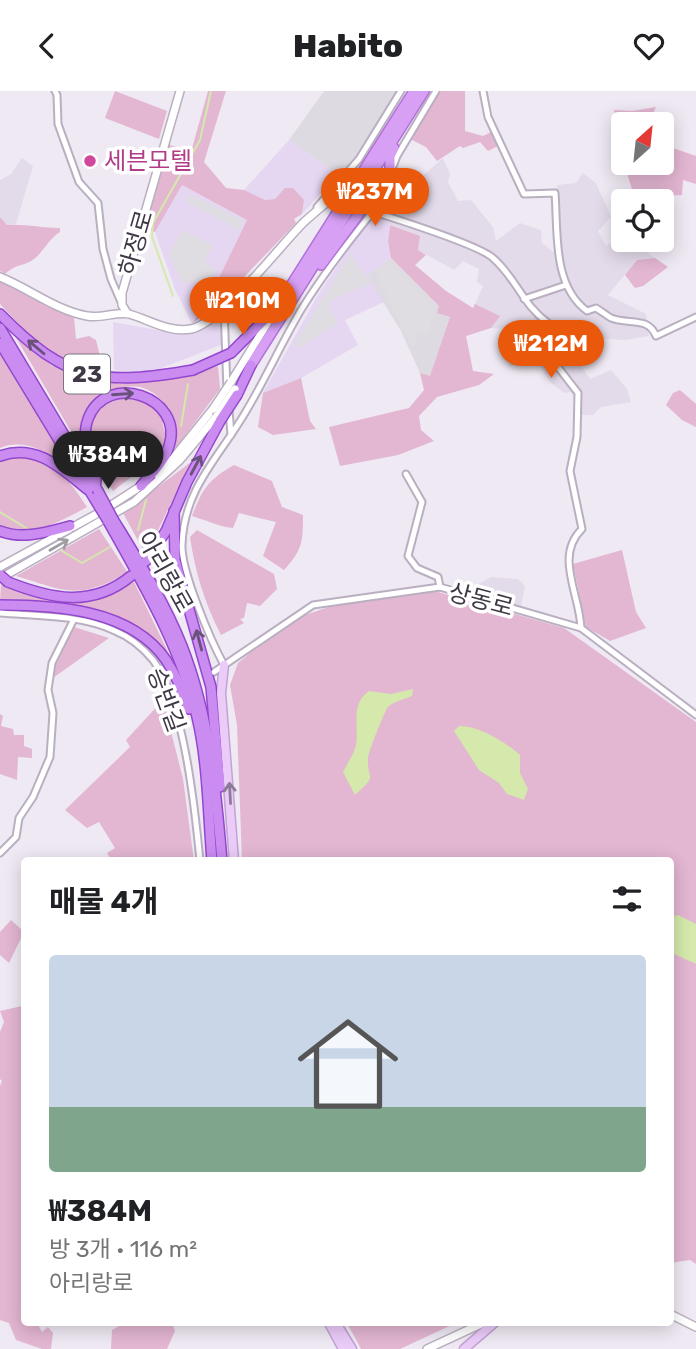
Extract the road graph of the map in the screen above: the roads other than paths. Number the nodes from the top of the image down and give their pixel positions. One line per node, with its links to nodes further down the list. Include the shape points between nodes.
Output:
1 (55, 91): 18 (street, via 58,124 79,182 98,203 103,249)
2 (180, 91): 18 (street, 하정로)
3 (401, 91): 14 (street, via 359,159)
4 (414, 91): 9 (main road, 23)
5 (424, 91): 8 (main road, 23)
6 (436, 91): 10 (street)
7 (483, 91): 16 (street, via 488,117 524,194 555,193)
8 (417, 103): 9 (main road, 23); 10 (main road, via 390,156)
9 (372, 166): 10 (street); 11 (main road, 23); 20 (main road, 23)
10 (390, 176): 12 (street)
11 (359, 179): 14 (street, via 355,177); 20 (main road, 23)
12 (390, 192): 13 (street); 20 (main road, via 388,181 375,183 341,239)
13 (371, 211): 17 (street, via 490,255); 29 (street, via 317,285)
14 (303, 224): 19 (street)
15 (0, 277): 21 (street, via 82,315 102,318)
16 (566, 285): 17 (street); 23 (street, via 587,311 596,308 612,318 644,322 653,327 656,336)
17 (524, 299): 46 (street, via 531,311 548,323 551,358 578,393 570,471 582,529 568,549)
18 (122, 305): 21 (street, 하정로)
19 (223, 307): 21 (street, via 195,328 181,330); 29 (street)
20 (282, 309): 22 (highway, 23, one-way to 22, bridge, via 232,353 193,369 144,379 84,374 46,356); 26 (main road, 23); 27 (street)
21 (127, 313)
22 (0, 314)
23 (696, 317)
24 (0, 328): 33 (highway, 아리랑로)
25 (0, 343): 33 (highway, 아리랑로)
26 (251, 365): 27 (highway, 23)
27 (235, 389): 28 (highway, 23, bridge); 28 (street, bridge)
28 (216, 416): 32 (street); 34 (highway, 23, one-way to 28); 41 (street, one-way to 28, via 134,502 179,461)
29 (231, 435): 47 (street, via 197,484 186,513 182,548 201,615)
30 (0, 456): 33 (highway, via 14,451 44,457)
31 (407, 474): 42 (street, via 422,502 408,556 417,568 438,577)
32 (141, 486): 33 (highway, one-way to 32, via 97,480 86,442 88,418 103,400 124,392 156,401 165,412 171,437 161,461); 36 (street)
33 (94, 492): 35 (highway, 아리랑로, bridge)
34 (174, 511): 38 (highway, 23); 53 (highway, one-way to 34, via 220,777 211,687 175,560)
35 (111, 520): 52 (highway, 아리랑로, via 179,658); 53 (highway, 아리랑로, via 144,571 181,645 206,729)
36 (70, 526): 37 (highway, via 33,535); 39 (street)
37 (0, 531)
38 (146, 561)
39 (0, 567)
40 (131, 576): 41 (highway, via 97,596 75,599 34,592)
41 (3, 578)
42 (440, 587): 46 (street, 상동로); 47 (street, 상동로, via 313,605)
43 (0, 605): 52 (highway, via 109,618 141,635 165,658)
44 (0, 613): 45 (street, 승반길)
45 (73, 621): 50 (street, 승반길, via 92,623 131,639 154,661); 54 (street, via 52,663 50,757 19,818 16,837)
46 (581, 628): 51 (street, 상동로)
47 (224, 665): 48 (street, 상동로); 58 (main road, one-way to 47)
48 (214, 673)
49 (176, 690): 50 (street)
50 (169, 694): 55 (street, 승반길, via 187,761)
51 (696, 715)
52 (200, 732): 56 (highway, 아리랑로)
53 (217, 804): 57 (highway, 아리랑로)
54 (0, 853)
55 (199, 857)
56 (212, 857)
57 (222, 857)
58 (234, 857)
59 (674, 1316): 64 (street)
60 (331, 1326): 65 (main road)
61 (338, 1326): 66 (main road)
62 (477, 1326): 67 (street)
63 (491, 1326): 68 (main road)
64 (696, 1327)
65 (343, 1349)
66 (352, 1349)
67 (428, 1349)
68 (464, 1349)

